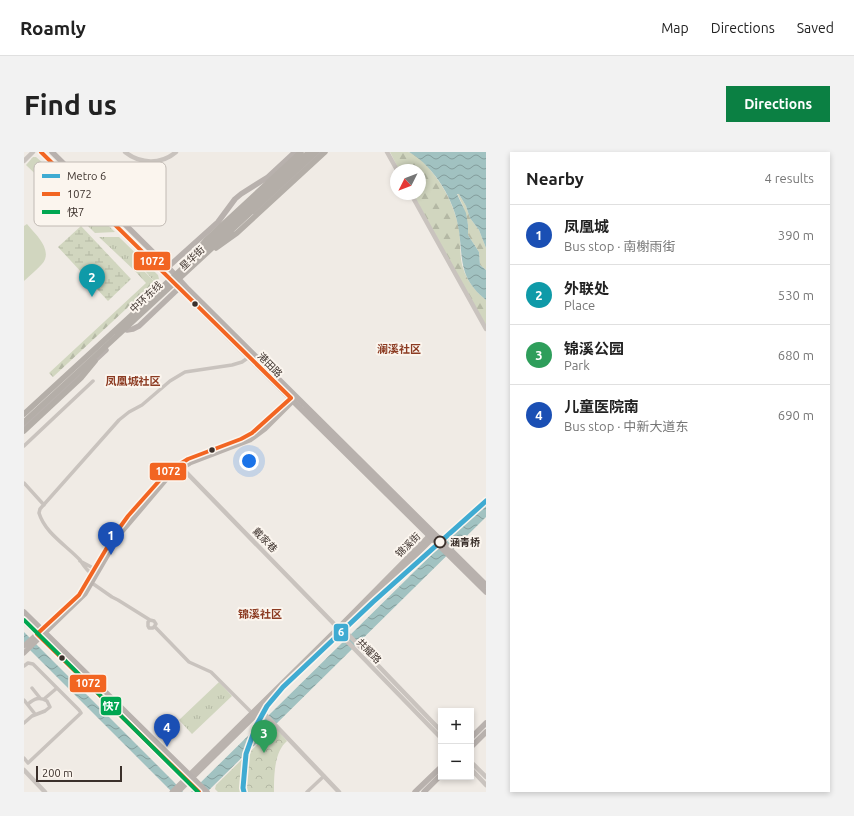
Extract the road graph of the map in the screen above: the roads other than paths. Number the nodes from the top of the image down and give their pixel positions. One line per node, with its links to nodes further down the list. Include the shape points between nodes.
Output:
1 (33, 152): 13 (street)
2 (42, 152): 14 (main road, 港田路)
3 (52, 152): 15 (main road, 港田路)
4 (125, 152): 5 (street, via 140,160 156,162)
5 (176, 152)
6 (295, 152): 22 (main road, via 268,177 238,196 218,222)
7 (303, 152): 20 (main road, 星华街); 20 (highway, via 246,202)
8 (309, 152): 32 (highway, 中环东线)
9 (316, 152): 21 (highway, 中环东线)
10 (320, 152): 25 (main road, 星华街)
11 (325, 152): 21 (highway, via 237,233)
12 (387, 152): 16 (street)
13 (24, 161)
14 (52, 162)
15 (62, 162)
16 (394, 164)
17 (414, 200): 26 (street)
18 (116, 226): 24 (main road, 港田路)
19 (127, 226): 22 (main road, 港田路)
20 (190, 258): 23 (main road, 星华街)
21 (196, 263): 27 (highway, 中环东线)
22 (168, 267): 23 (main road, 港田路)
23 (173, 273): 24 (main road, 星华街); 25 (main road, 港田路)
24 (168, 278): 25 (main road, 港田路); 31 (main road, 星华街)
25 (179, 285): 28 (main road, 港田路); 30 (main road, 港田路); 34 (main road, 星华街, via 139,326 127,330)
26 (486, 329)
27 (117, 337): 33 (highway, 中环东线); 35 (highway, via 81,378)
28 (249, 357): 30 (main road, 港田路); 39 (street, via 238,364 185,372 170,381 142,405 119,420)
29 (93, 381): 36 (street)
30 (294, 399): 37 (main road, via 252,433 188,458); 40 (main road, 港田路)
31 (24, 411)
32 (24, 414)
33 (24, 422)
34 (24, 426)
35 (24, 430)
36 (24, 446)
37 (180, 466): 43 (main road, via 159,480 128,516 114,534); 45 (main road, via 127,524); 52 (street, 戴家巷)
38 (24, 483): 39 (street)
39 (44, 504): 42 (street, via 39,513 43,523)
40 (432, 536): 41 (main road, 港田路); 52 (main road, 锦溪街)
41 (450, 553): 46 (main road, 港田路); 47 (main road, 港田路)
42 (80, 561): 43 (street); 44 (street)
43 (95, 569): 44 (main road)
44 (92, 574): 53 (main road, via 79,594)
45 (92, 583): 49 (street); 53 (main road, via 80,599)
46 (486, 585)
47 (486, 592)
48 (24, 612): 53 (main road)
49 (150, 620): 51 (street, via 155,622); 51 (street, via 148,627)
50 (24, 622): 53 (main road)
51 (155, 627): 62 (street, via 189,662 211,672)
52 (340, 630): 61 (main road, 锦溪街); 66 (street, 共耀路, via 349,635); 68 (street, 共耀路, via 345,639)
53 (41, 633): 54 (main road); 78 (main road)
54 (25, 648)
55 (24, 666): 57 (street, via 28,663 33,664)
56 (32, 688): 58 (street)
57 (57, 688): 58 (street); 71 (street, via 81,713 28,763)
58 (42, 699): 60 (street, via 36,698); 63 (street, via 49,703 50,708)
59 (24, 700): 60 (street)
60 (28, 704): 63 (street)
61 (260, 708): 62 (main road, 锦溪街); 76 (street); 78 (main road, 锦溪街)
62 (252, 713): 78 (main road, 锦溪街)
63 (35, 714): 64 (street)
64 (24, 723)
65 (486, 723): 69 (main road)
66 (438, 728)
67 (486, 732): 70 (main road)
68 (438, 735)
69 (474, 735)
70 (474, 744)
71 (24, 758)
72 (474, 765): 77 (street)
73 (24, 770): 83 (street)
74 (438, 770): 89 (main road)
75 (474, 772): 81 (street)
76 (324, 776): 87 (street); 88 (street)
77 (486, 777)
78 (189, 778): 80 (main road); 82 (main road, 锦溪街)
79 (438, 778): 90 (main road)
80 (196, 785): 85 (main road); 86 (main road)
81 (486, 785)
82 (179, 789): 84 (main road, 锦溪街)
83 (43, 791)
84 (172, 792)
85 (199, 792)
86 (207, 792)
87 (307, 792)
88 (339, 792)
89 (415, 792)
90 (424, 792)

